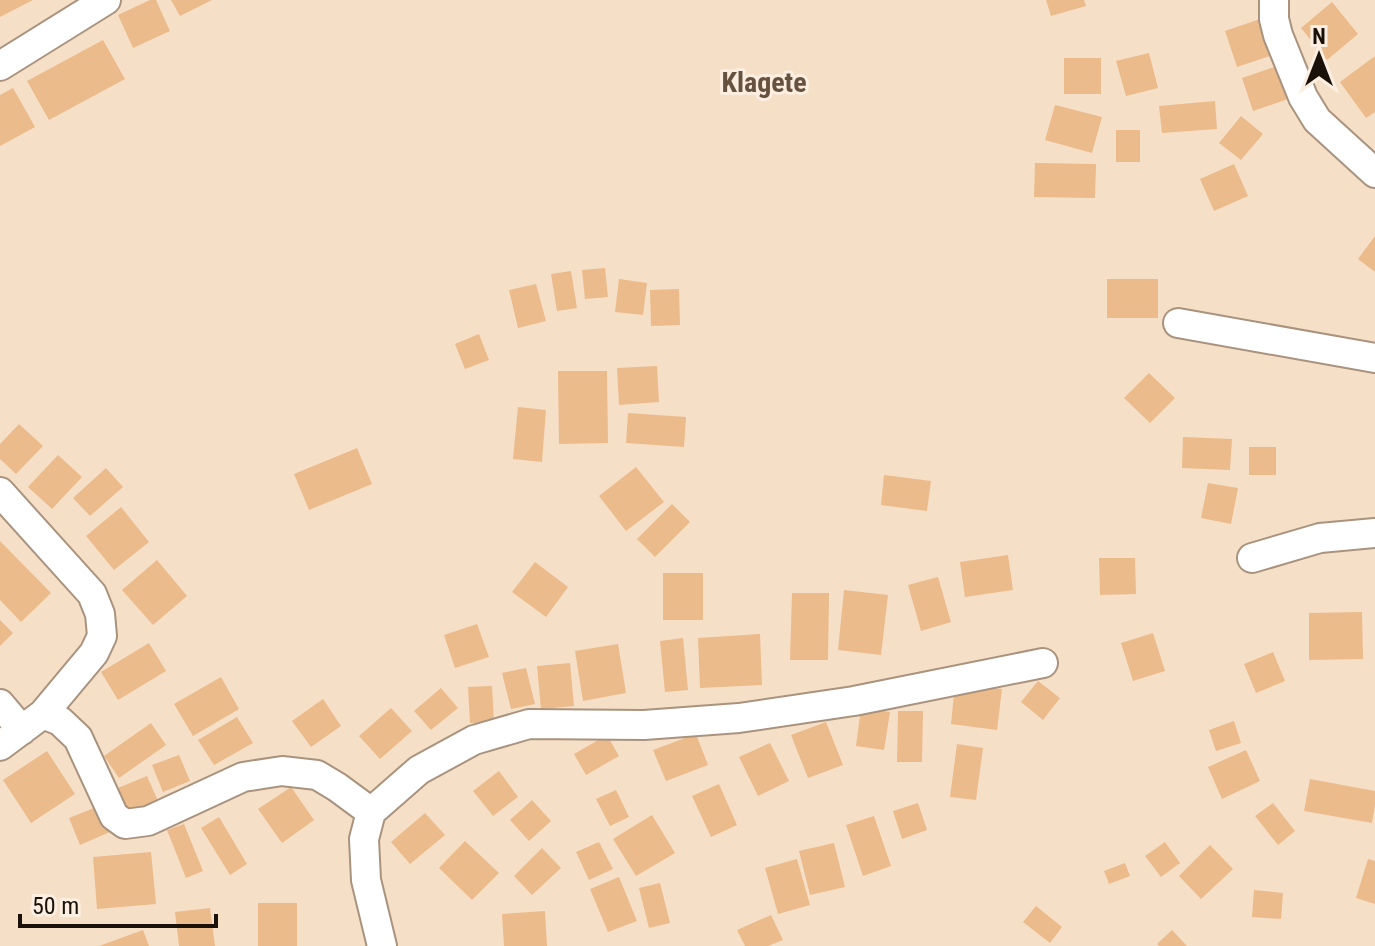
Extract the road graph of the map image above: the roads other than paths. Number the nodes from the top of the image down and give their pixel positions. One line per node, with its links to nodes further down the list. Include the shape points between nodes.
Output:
1 (106, 0): 3 (street)
2 (1274, 0): 4 (street, via 1278,35 1303,97 1317,120)
3 (0, 66)
4 (1375, 173)
5 (1178, 323): 6 (street)
6 (1375, 358)
7 (0, 492): 12 (street, via 92,594 102,636 94,653)
8 (1375, 533): 9 (street, via 1320,538)
9 (1252, 558)
10 (1043, 663): 13 (street, via 739,718 644,725 529,724 474,740 419,770)
11 (0, 704): 12 (street)
12 (21, 730): 13 (street, via 60,721 78,738 114,816 125,824 148,821 243,777 282,771 317,775)
13 (371, 812): 14 (street, via 364,839 366,880)
14 (382, 946)

